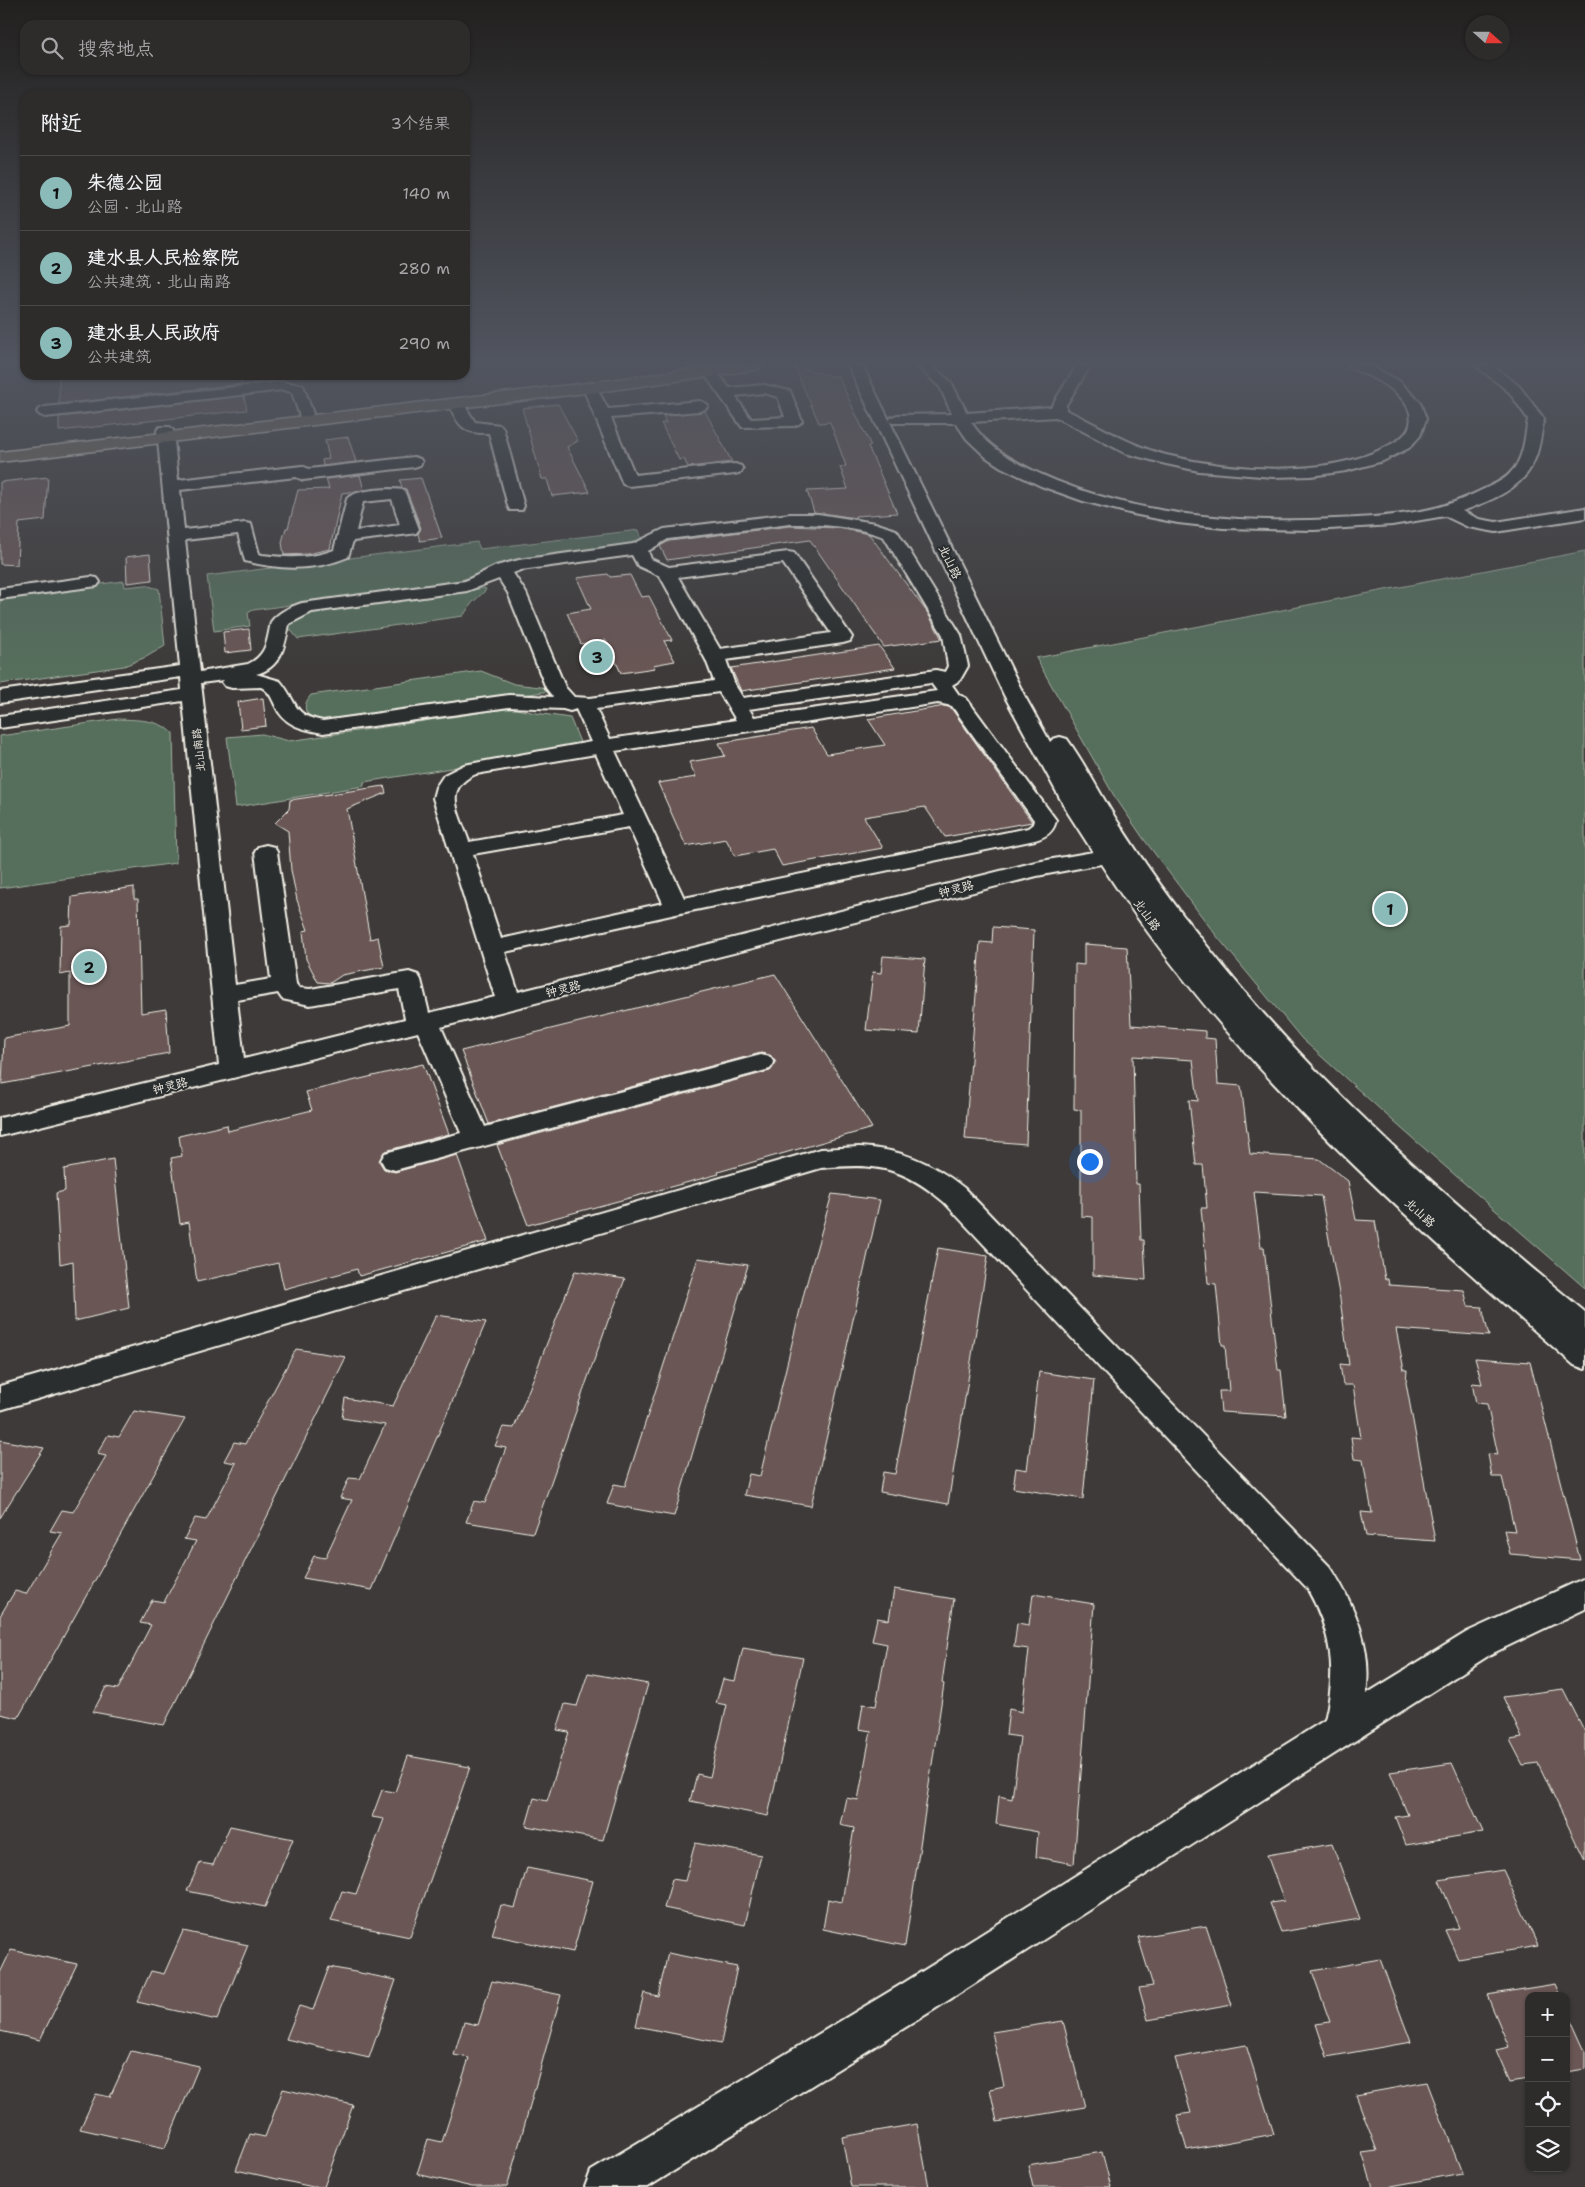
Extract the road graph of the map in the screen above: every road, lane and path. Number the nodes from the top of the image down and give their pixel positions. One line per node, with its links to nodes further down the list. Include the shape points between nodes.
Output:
1 (170, 467): 12 (street, 北山南路)
2 (371, 467): 12 (street, via 303,475 302,471)
3 (506, 467): 13 (street)
4 (624, 467): 11 (street, via 629,481)
5 (904, 467): 36 (street, 北山路, via 1014,695 1079,813)
6 (920, 467): 36 (street, 北山路, via 1032,693 1099,810)
7 (1015, 467): 14 (street, via 1084,495 1149,511 1238,524 1308,526 1403,520)
8 (1209, 467): 9 (street, via 1276,472)
9 (1338, 467)
10 (1525, 467): 14 (street, via 1511,481 1481,498)
11 (735, 469)
12 (172, 486): 16 (street, 北山南路)
13 (516, 506)
14 (1448, 510): 15 (street, via 1474,523 1496,527)
15 (1585, 513)
16 (177, 536): 17 (street, via 245,528 251,557 276,562 335,557 342,553); 24 (street, 北山南路)
17 (346, 537)
18 (638, 549): 19 (street); 20 (street, via 644,562); 26 (street, via 664,534 790,519 818,519 886,531 952,635 958,666)
19 (502, 570): 24 (street, via 467,586 308,607 280,622 274,655 261,666); 28 (street, via 517,593 556,688)
20 (668, 573): 23 (street); 23 (street, via 788,557 843,637)
21 (90, 582): 22 (street)
22 (0, 594)
23 (714, 656): 25 (street)
24 (192, 682): 27 (street); 28 (street, via 250,679 264,682 276,688 296,719 323,727 509,701); 30 (street); 40 (street, 北山南路)
25 (725, 685): 28 (street); 29 (street)
26 (945, 691): 29 (street, via 936,676); 31 (street, via 938,697); 37 (street, via 959,702 1045,820 1041,830 1035,834)
27 (0, 697)
28 (577, 705): 32 (street)
29 (736, 705): 31 (street)
30 (0, 722)
31 (748, 724): 32 (lane)
32 (604, 748): 33 (street); 34 (lane, via 471,769 454,776 446,785 444,798)
33 (636, 819): 34 (street); 37 (street)
34 (460, 850): 38 (lane)
35 (266, 852): 39 (street)
36 (1117, 855): 41 (street, 钟灵路, via 1036,869); 48 (street, 北山路, via 1153,892 1203,956 1297,1065 1451,1213); 49 (street, 北山路, via 1166,940 1276,1071 1382,1178)
37 (676, 907): 38 (street)
38 (492, 948): 41 (lane)
39 (284, 984): 40 (street); 42 (street, via 291,994 310,998 410,980)
40 (224, 995): 44 (street, 北山南路)
41 (509, 1002): 42 (street, 钟灵路)
42 (423, 1023): 44 (street, 钟灵路); 46 (street)
43 (761, 1063): 46 (street)
44 (232, 1070): 45 (street, 钟灵路)
45 (0, 1127)
46 (476, 1137): 47 (street)
47 (396, 1160)
48 (1585, 1329)
49 (1585, 1357)
50 (0, 1398): 52 (street, via 821,1159 863,1155 890,1159 930,1175 954,1196 1318,1578 1332,1599 1346,1634 1351,1672 1348,1703)
51 (1585, 1593): 52 (street, via 1479,1644)
52 (1340, 1732): 53 (street)
53 (607, 2187)

